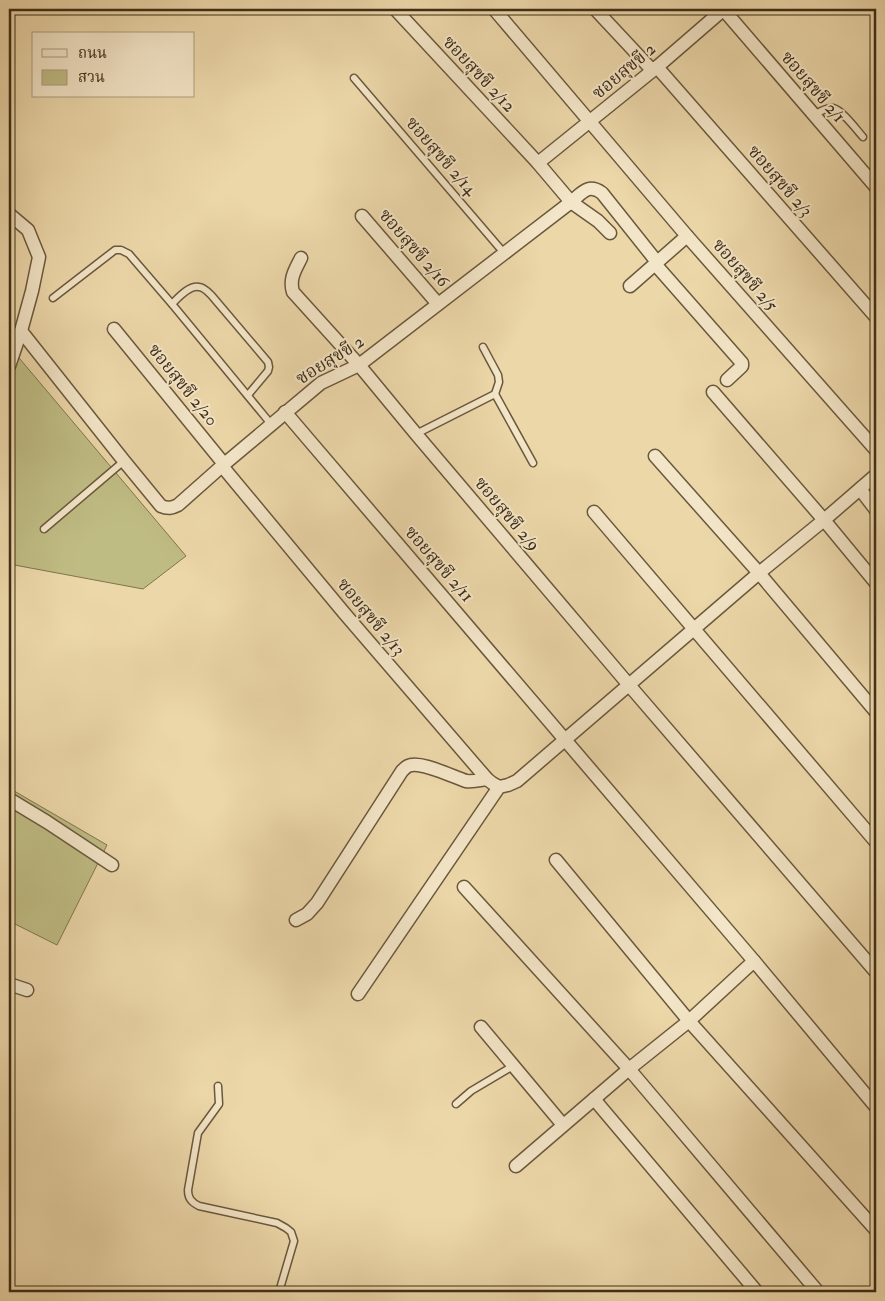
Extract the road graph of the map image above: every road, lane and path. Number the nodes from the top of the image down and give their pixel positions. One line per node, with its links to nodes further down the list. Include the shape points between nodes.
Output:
1 (395, 9): 10 (street, ซอยสุขขี 2/12)
2 (494, 9): 8 (street, ซอยสุขขี 2/5)
3 (595, 9): 5 (street, ซอยสุขขี 2/3)
4 (718, 11): 5 (street, ซอยสุขขี 2); 7 (street, ซอยสุขขี 2/1)
5 (654, 69): 8 (street, ซอยสุขขี 2); 24 (street, ซอยสุขขี 2/3)
6 (354, 78): 17 (lane, ซอยสุขขี 2/14)
7 (814, 115): 9 (lane, via 833,108); 11 (street, ซอยสุขขี 2/1)
8 (590, 122): 10 (street, ซอยสุขขี 2); 16 (street, ซอยสุขขี 2/5)
9 (863, 137)
10 (538, 164): 12 (street)
11 (876, 187)
12 (571, 202): 15 (street); 17 (street, ซอยสุขขี 2); 19 (street, ซอยสุขขี 2, via 588,189 602,193)
13 (9, 214): 26 (street, via 28,230 39,257)
14 (362, 216): 23 (street, ซอยสุขขี 2/16)
15 (610, 233)
16 (687, 236): 19 (street); 37 (street, ซอยสุขขี 2/5)
17 (504, 253): 23 (street, ซอยสุขขี 2)
18 (301, 258): 28 (street, ซอยสุขขี 2/9, via 292,277 293,292)
19 (656, 263): 20 (street); 30 (street, via 742,363)
20 (630, 286)
21 (52, 298): 22 (lane, via 114,250 121,250 129,254)
22 (172, 304): 33 (lane); 33 (lane, via 193,287 202,287 268,362 268,372)
23 (438, 304): 28 (street, ซอยสุขขี 2)
24 (876, 317)
25 (114, 329): 41 (street, ซอยสุขขี 2/20)
26 (21, 331): 29 (street); 39 (street, ซอยสุขขี 2)
27 (483, 347): 32 (lane, via 498,375)
28 (359, 365): 34 (street, ซอยสุขขี 2, via 321,383); 36 (street, ซอยสุขขี 2/9)
29 (9, 366)
30 (727, 380)
31 (713, 392): 46 (street)
32 (495, 394): 36 (lane); 40 (lane)
33 (248, 395): 35 (lane)
34 (285, 412): 35 (street, ซอยสุขขี 2); 53 (street, ซอยสุขขี 2/11)
35 (271, 424): 41 (street, ซอยสุขขี 2)
36 (416, 434): 51 (street, ซอยสุขขี 2/9)
37 (876, 450)
38 (655, 456): 48 (street)
39 (124, 462): 41 (street, ซอยสุขขี 2, via 162,506 168,508 178,505); 47 (lane)
40 (533, 464)
41 (223, 465): 54 (street, ซอยสุขขี 2/13)
42 (876, 475): 43 (street)
43 (860, 489): 44 (street); 46 (street)
44 (876, 510)
45 (594, 512): 50 (street)
46 (824, 520): 48 (street); 49 (street)
47 (44, 529)
48 (759, 573): 50 (street); 52 (street)
49 (876, 583)
50 (694, 629): 51 (street); 57 (street)
51 (629, 685): 53 (street); 63 (street, ซอยสุขขี 2/9)
52 (876, 712)
53 (566, 740): 55 (street, via 517,780); 62 (street, ซอยสุขขี 2/11)
54 (486, 779): 55 (street, ซอยสุขขี 2/13); 61 (street, via 473,782 416,765 408,766 317,903)
55 (499, 786): 66 (street)
56 (9, 799): 59 (street)
57 (876, 842)
58 (556, 860): 67 (street)
59 (112, 865)
60 (464, 887): 70 (street)
61 (296, 920)
62 (754, 961): 67 (street); 74 (street, ซอยสุขขี 2/11)
63 (876, 972)
64 (9, 984): 65 (street)
65 (27, 990)
66 (358, 994)
67 (689, 1021): 70 (street); 77 (street)
68 (481, 1027): 69 (street)
69 (513, 1066): 73 (lane, via 470,1091); 75 (street)
70 (629, 1069): 72 (street); 80 (street)
71 (218, 1086): 78 (lane, via 219,1104 198,1133 188,1196 199,1206 277,1223 290,1232 294,1241)
72 (594, 1099): 75 (street); 79 (street)
73 (456, 1104)
74 (876, 1106)
75 (563, 1125): 76 (street)
76 (516, 1166)
77 (876, 1230)
78 (279, 1292)
79 (757, 1292)
80 (818, 1292)

